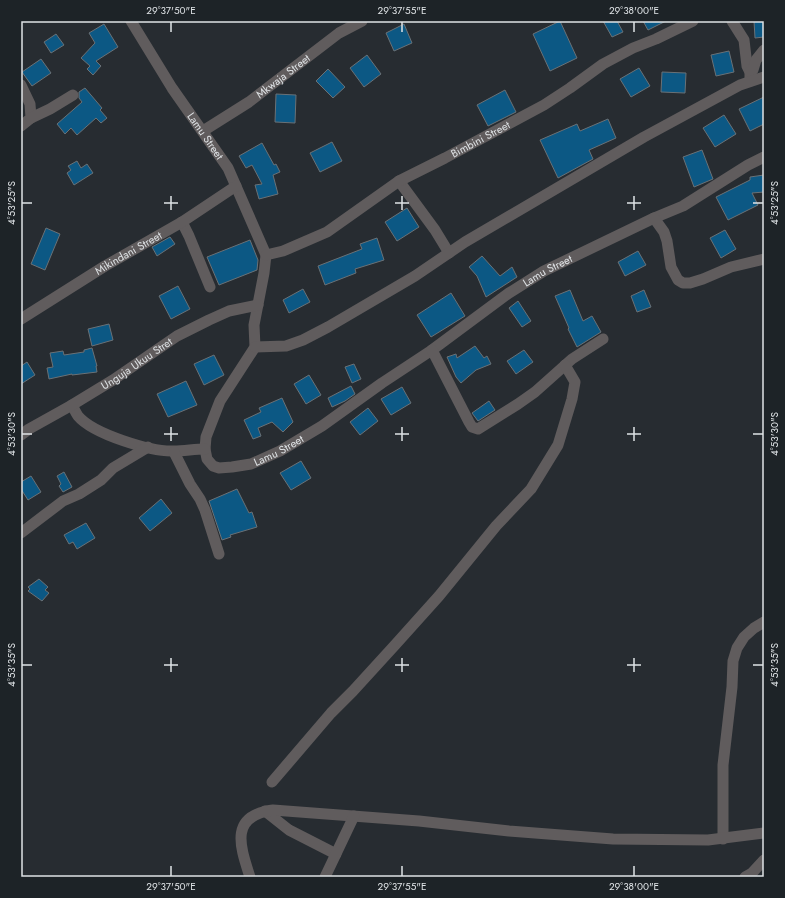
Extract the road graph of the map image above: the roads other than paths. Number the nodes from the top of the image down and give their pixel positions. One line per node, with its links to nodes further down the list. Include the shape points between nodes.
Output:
1 (131, 21): 12 (street, Lamu Street, via 172,88)
2 (362, 21): 12 (street, Mkwaja Street, via 339,33 249,102)
3 (693, 21): 14 (street, Bimbini Street, via 603,64 544,106)
4 (732, 21): 6 (street, via 744,40)
5 (764, 50): 6 (street, via 756,60)
6 (750, 76): 7 (street); 18 (street)
7 (764, 77)
8 (21, 85): 10 (street, via 30,104)
9 (73, 95): 10 (street)
10 (31, 118): 11 (street)
11 (21, 126)
12 (203, 131): 15 (street, Lamu Street, via 228,168)
13 (764, 157): 16 (street, Lamu Street, via 683,206)
14 (399, 181): 18 (street); 19 (street, Bimbini Street, via 327,232 283,251)
15 (236, 186): 17 (street, Mikindani Street); 19 (street, Lamu Street)
16 (654, 218): 20 (street, via 664,232 672,267 678,280 683,283); 26 (street, Lamu Street, via 544,271 509,293)
17 (182, 222): 21 (street); 23 (street, Mikindani Street, via 105,266)
18 (449, 253): 25 (street, via 415,276 303,340 286,346)
19 (266, 255): 22 (street)
20 (764, 259)
21 (210, 287)
22 (258, 305): 25 (street, via 254,326); 28 (street, Unguja Ukuu Stret, via 229,311 177,336)
23 (21, 319)
24 (603, 339): 27 (street)
25 (255, 347): 31 (street, via 220,401 206,437)
26 (432, 350): 27 (street, via 474,429 484,426 518,404); 31 (street, Lamu Street, via 322,426 280,451 251,464 219,468 207,459)
27 (565, 365): 36 (street, via 575,382 572,399 558,445 531,489)
28 (72, 405): 29 (street, Unguja Ukuu Stret); 30 (street, via 85,422 112,437)
29 (21, 435)
30 (148, 447): 32 (street); 33 (street, via 113,468 101,480 63,502)
31 (205, 449): 32 (street)
32 (174, 452): 34 (street, via 205,510)
33 (21, 533)
34 (219, 554)
35 (764, 622): 40 (street, via 744,637 733,661 723,765)
36 (272, 782)
37 (265, 811): 38 (street); 41 (street, via 290,830); 43 (street, via 248,820 241,832 242,852)
38 (354, 816): 40 (street, via 613,839); 41 (street)
39 (764, 833): 40 (street)
40 (723, 839)
41 (336, 854): 44 (street)
42 (764, 860): 45 (street)
43 (250, 877)
44 (325, 877)
45 (745, 877)

